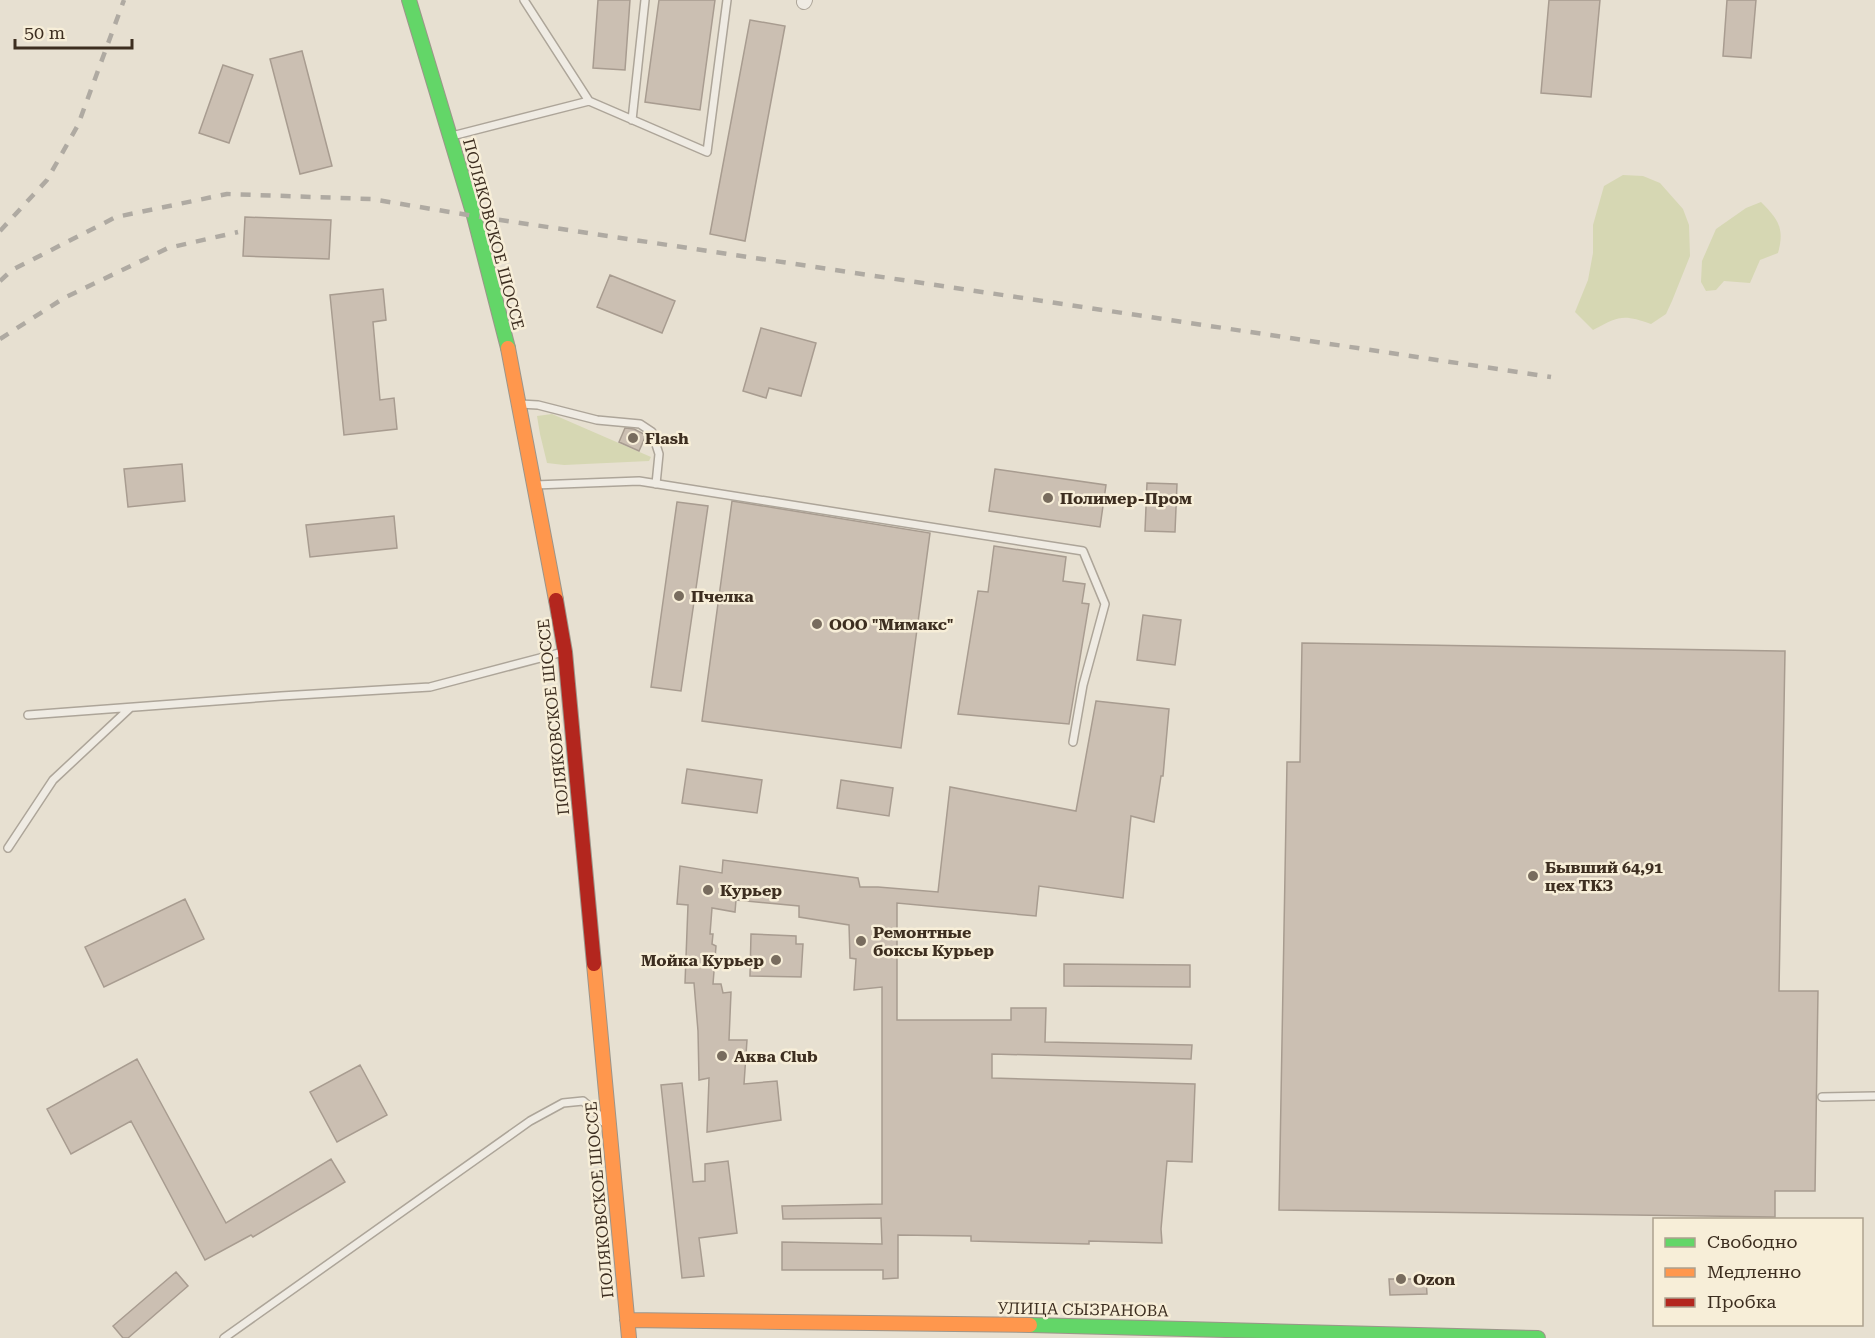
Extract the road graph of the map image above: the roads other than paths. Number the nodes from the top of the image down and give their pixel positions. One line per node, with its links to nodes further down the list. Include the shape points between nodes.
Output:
1 (409, 0): 7 (street, ПОЛЯКОВСКОЕ ШОССЕ)
2 (524, 0): 5 (lane)
3 (645, 0): 6 (lane)
4 (728, 0): 6 (lane, via 707,152)
5 (590, 101): 6 (lane); 7 (lane)
6 (632, 120)
7 (450, 136): 8 (street, ПОЛЯКОВСКОЕ ШОССЕ, via 480,238)
8 (520, 404): 9 (lane, via 597,420 640,424 652,432 659,454); 10 (street, ПОЛЯКОВСКОЕ ШОССЕ)
9 (656, 484): 10 (lane, via 639,481); 14 (lane, via 1083,551 1105,604 1083,685)
10 (536, 485): 11 (street, ПОЛЯКОВСКОЕ ШОССЕ)
11 (565, 652): 12 (lane, via 430,687); 18 (street, ПОЛЯКОВСКОЕ ШОССЕ)
12 (130, 708): 13 (lane); 15 (lane, via 53,780)
13 (28, 716)
14 (1073, 742)
15 (8, 848)
16 (1875, 1096): 17 (lane)
17 (1822, 1097)
18 (610, 1135): 19 (street, ПОЛЯКОВСКОЕ ШОССЕ); 23 (lane, via 598,1114 583,1101 563,1103 530,1121)
19 (627, 1320): 20 (street, УЛИЦА СЫЗРАНОВА); 24 (street, ПОЛЯКОВСКОЕ ШОССЕ)
20 (1147, 1333): 21 (street, УЛИЦА СЫЗРАНОВА)
21 (1303, 1334): 22 (street, УЛИЦА СЫЗРАНОВА)
22 (1430, 1336): 25 (street, УЛИЦА СЫЗРАНОВА)
23 (224, 1338)
24 (629, 1338)
25 (1538, 1338)

